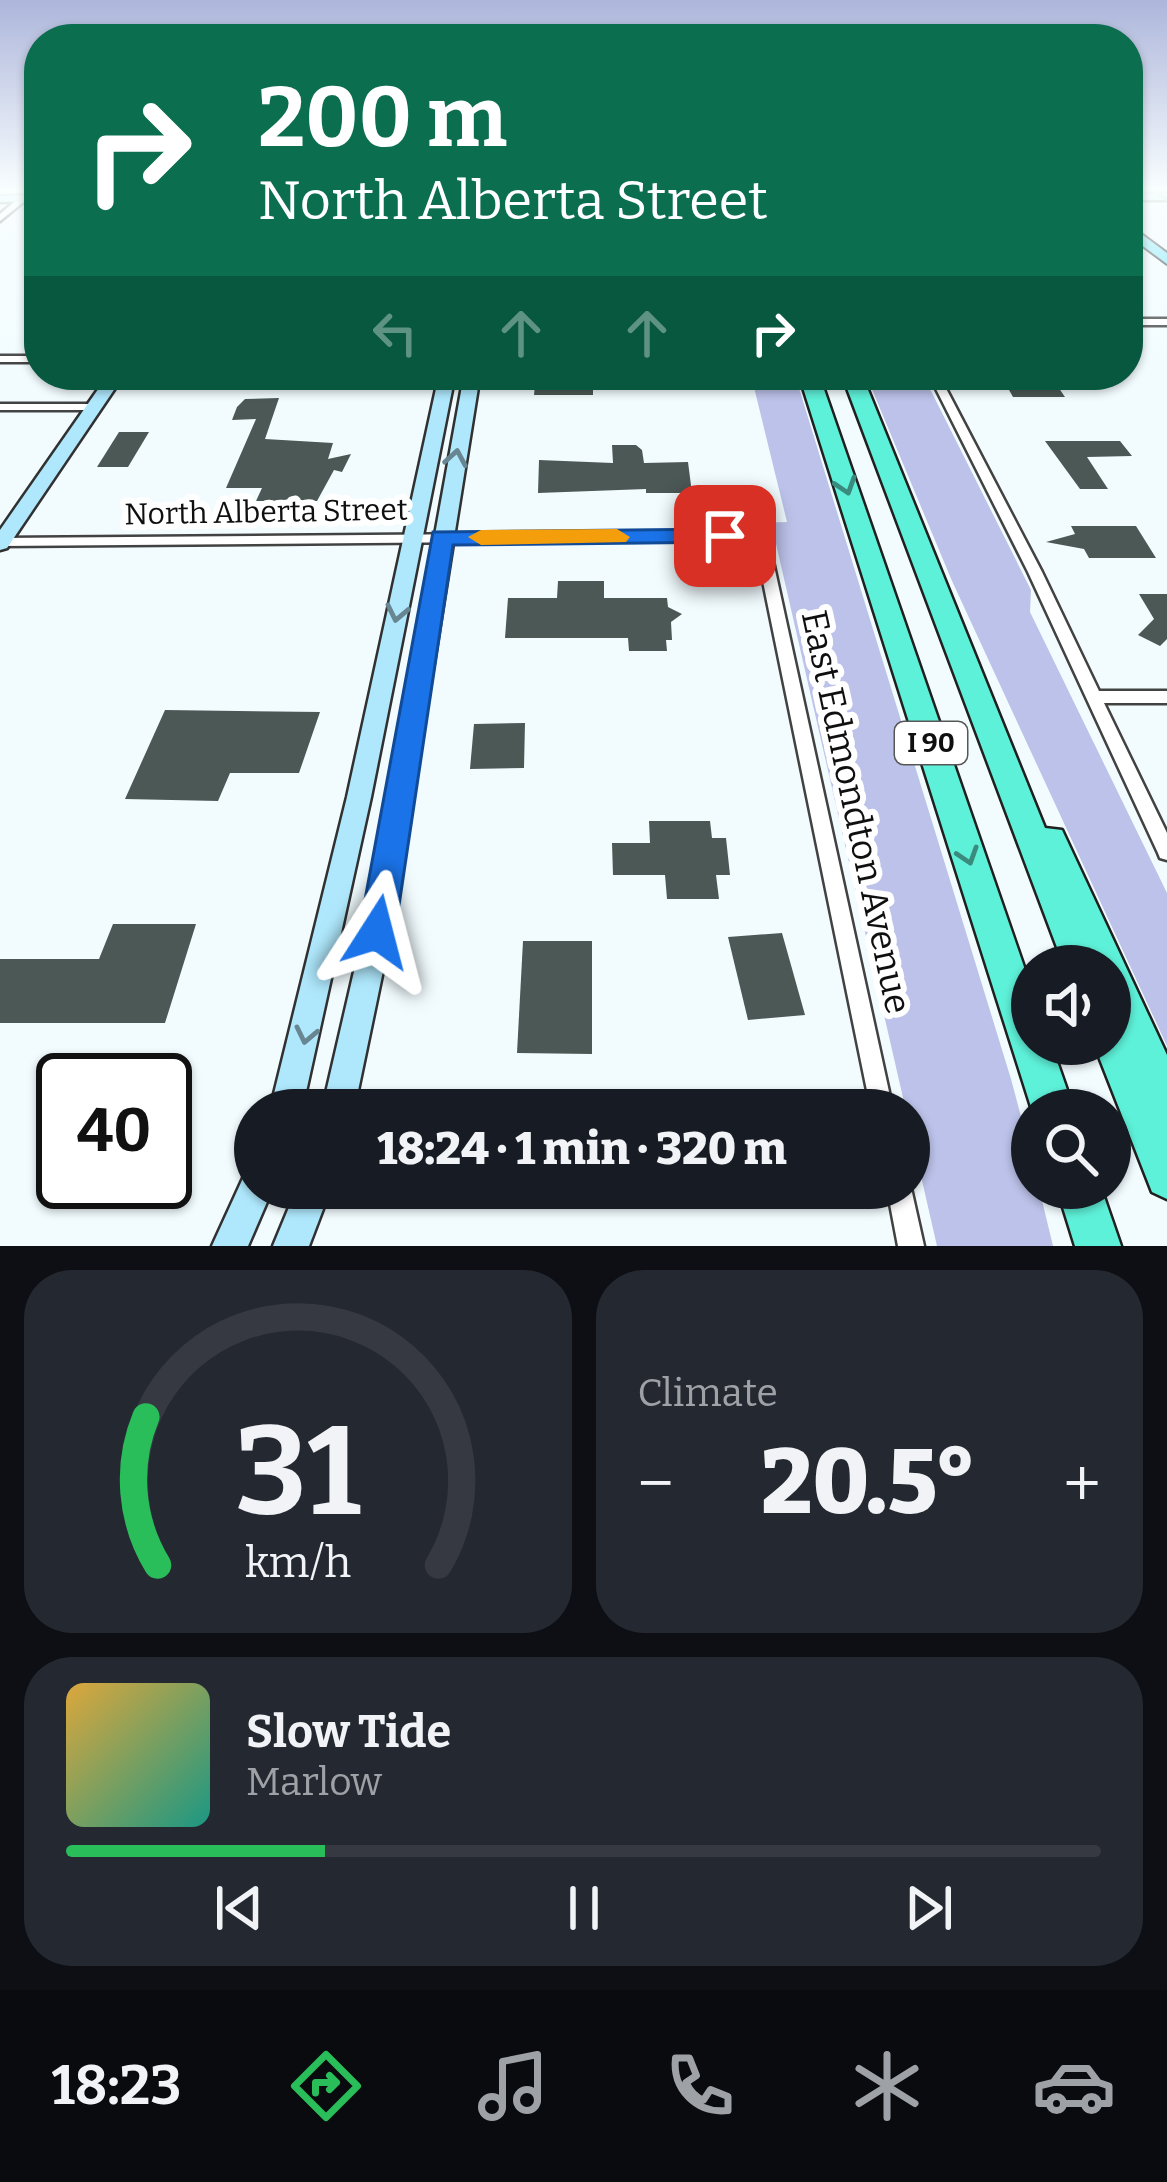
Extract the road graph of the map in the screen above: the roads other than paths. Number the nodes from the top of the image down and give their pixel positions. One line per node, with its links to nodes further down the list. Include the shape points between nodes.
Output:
1 (105, 390): 8 (street)
2 (444, 390): 9 (street)
3 (469, 390): 10 (street, one-way to 3)
4 (814, 390): 24 (highway, I 90, one-way to 24)
5 (859, 390): 13 (highway, I 90)
6 (941, 390): 14 (street)
7 (0, 406): 8 (street)
8 (93, 407): 12 (street)
9 (413, 538): 10 (street, North Alberta Street); 12 (street, North Alberta Street); 21 (street, one-way to 21)
10 (442, 538): 11 (street, North Alberta Street); 22 (street)
11 (747, 538): 23 (street, East Edmondton Avenue, via 764,552)
12 (1, 543)
13 (949, 631): 17 (highway, I 90); 18 (highway)
14 (1093, 697): 15 (street); 16 (street)
15 (1167, 697)
16 (1167, 853)
17 (1075, 945)
18 (1098, 945)
19 (1131, 1018): 25 (highway)
20 (1122, 1065): 26 (highway)
21 (291, 1089)
22 (343, 1089)
23 (878, 1089)
24 (1042, 1089)
25 (1167, 1101)
26 (1167, 1177)
27 (247, 1209): 32 (street)
28 (306, 1209): 33 (street)
29 (903, 1209): 34 (street)
30 (1069, 1209): 35 (highway)
31 (1085, 1209): 36 (highway)
32 (230, 1246)
33 (291, 1246)
34 (911, 1246)
35 (1079, 1246)
36 (1098, 1246)

